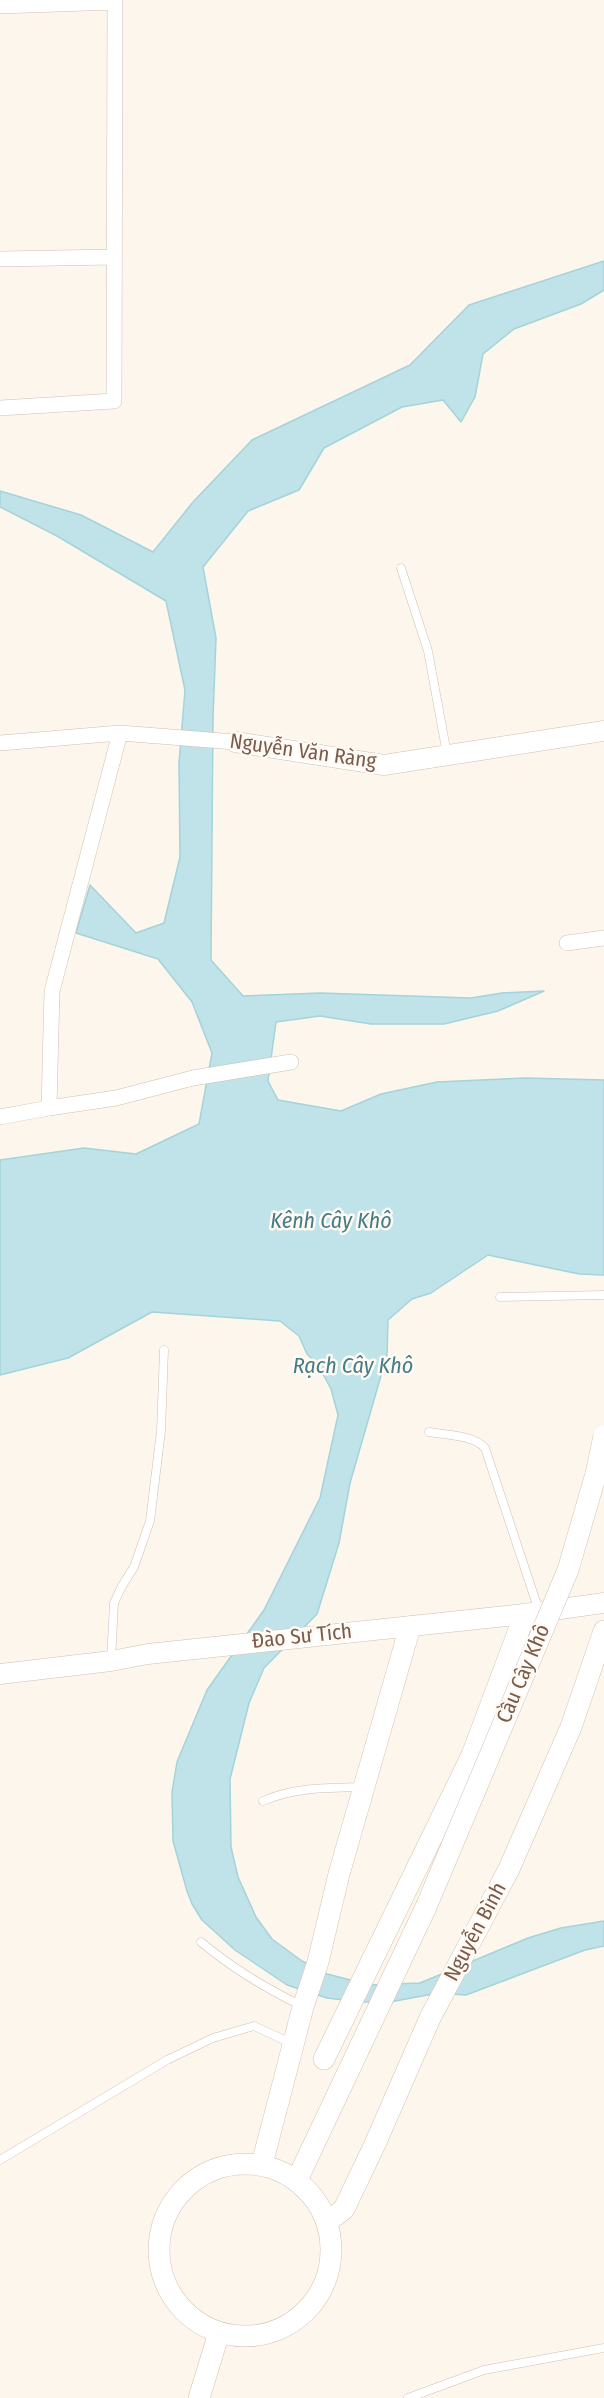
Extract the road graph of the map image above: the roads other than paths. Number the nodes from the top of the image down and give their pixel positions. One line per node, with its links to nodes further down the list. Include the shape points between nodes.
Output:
1 (115, 1): 2 (street); 3 (street)
2 (0, 6)
3 (114, 258): 4 (street); 5 (street, via 114,401)
4 (0, 259)
5 (0, 408)
6 (401, 568): 11 (lane, via 431,661)
7 (604, 731): 11 (street, Nguyễn Văn Ràng)
8 (120, 734): 9 (street, Nguyễn Văn Ràng); 10 (street, Nguyễn Văn Ràng); 15 (street, via 52,991)
9 (235, 742): 11 (street, Nguyễn Văn Ràng, via 384,765)
10 (0, 743)
11 (447, 754)
12 (604, 938): 13 (street)
13 (567, 943)
14 (291, 1062): 15 (street)
15 (49, 1108): 16 (street)
16 (0, 1117)
17 (604, 1295): 18 (lane)
18 (500, 1298)
19 (164, 1350): 26 (lane, via 161,1431 150,1521 134,1567 114,1603)
20 (429, 1432): 23 (lane, via 480,1442 485,1448)
21 (604, 1436): 34 (main road, Cầu Cây Khô, bridge, via 568,1570 426,1907)
22 (604, 1603): 23 (street, Đào Sư Tích)
23 (532, 1614): 24 (street, Đào Sư Tích); 33 (main road, via 472,1755)
24 (411, 1627): 26 (street, Đào Sư Tích); 28 (main road)
25 (604, 1631): 38 (main road, Nguyễn Bình, via 571,1727 509,1869 430,2018 344,2209)
26 (111, 1661): 27 (street, Đào Sư Tích)
27 (0, 1674)
28 (364, 1787): 29 (lane, via 298,1790); 31 (main road)
29 (263, 1801)
30 (201, 1942): 31 (lane, via 247,1977)
31 (305, 2003): 32 (main road)
32 (295, 2045): 33 (main road); 35 (lane, via 254,2026 213,2038 167,2060); 36 (main road)
33 (324, 2059): 34 (main road)
34 (347, 2070): 37 (main road, Cầu Cây Khô)
35 (0, 2160)
36 (262, 2164): 37 (main road); 39 (main road, via 233,2163 206,2172 182,2190 166,2214 161,2232 161,2271 173,2298 193,2319)
37 (297, 2180): 38 (main road, via 315,2199)
38 (327, 2222): 39 (main road, via 332,2249 328,2276 316,2300 297,2320 273,2332 246,2337)
39 (219, 2333): 41 (main road)
40 (604, 2348): 42 (lane, via 484,2370)
41 (199, 2398)
42 (408, 2398)

